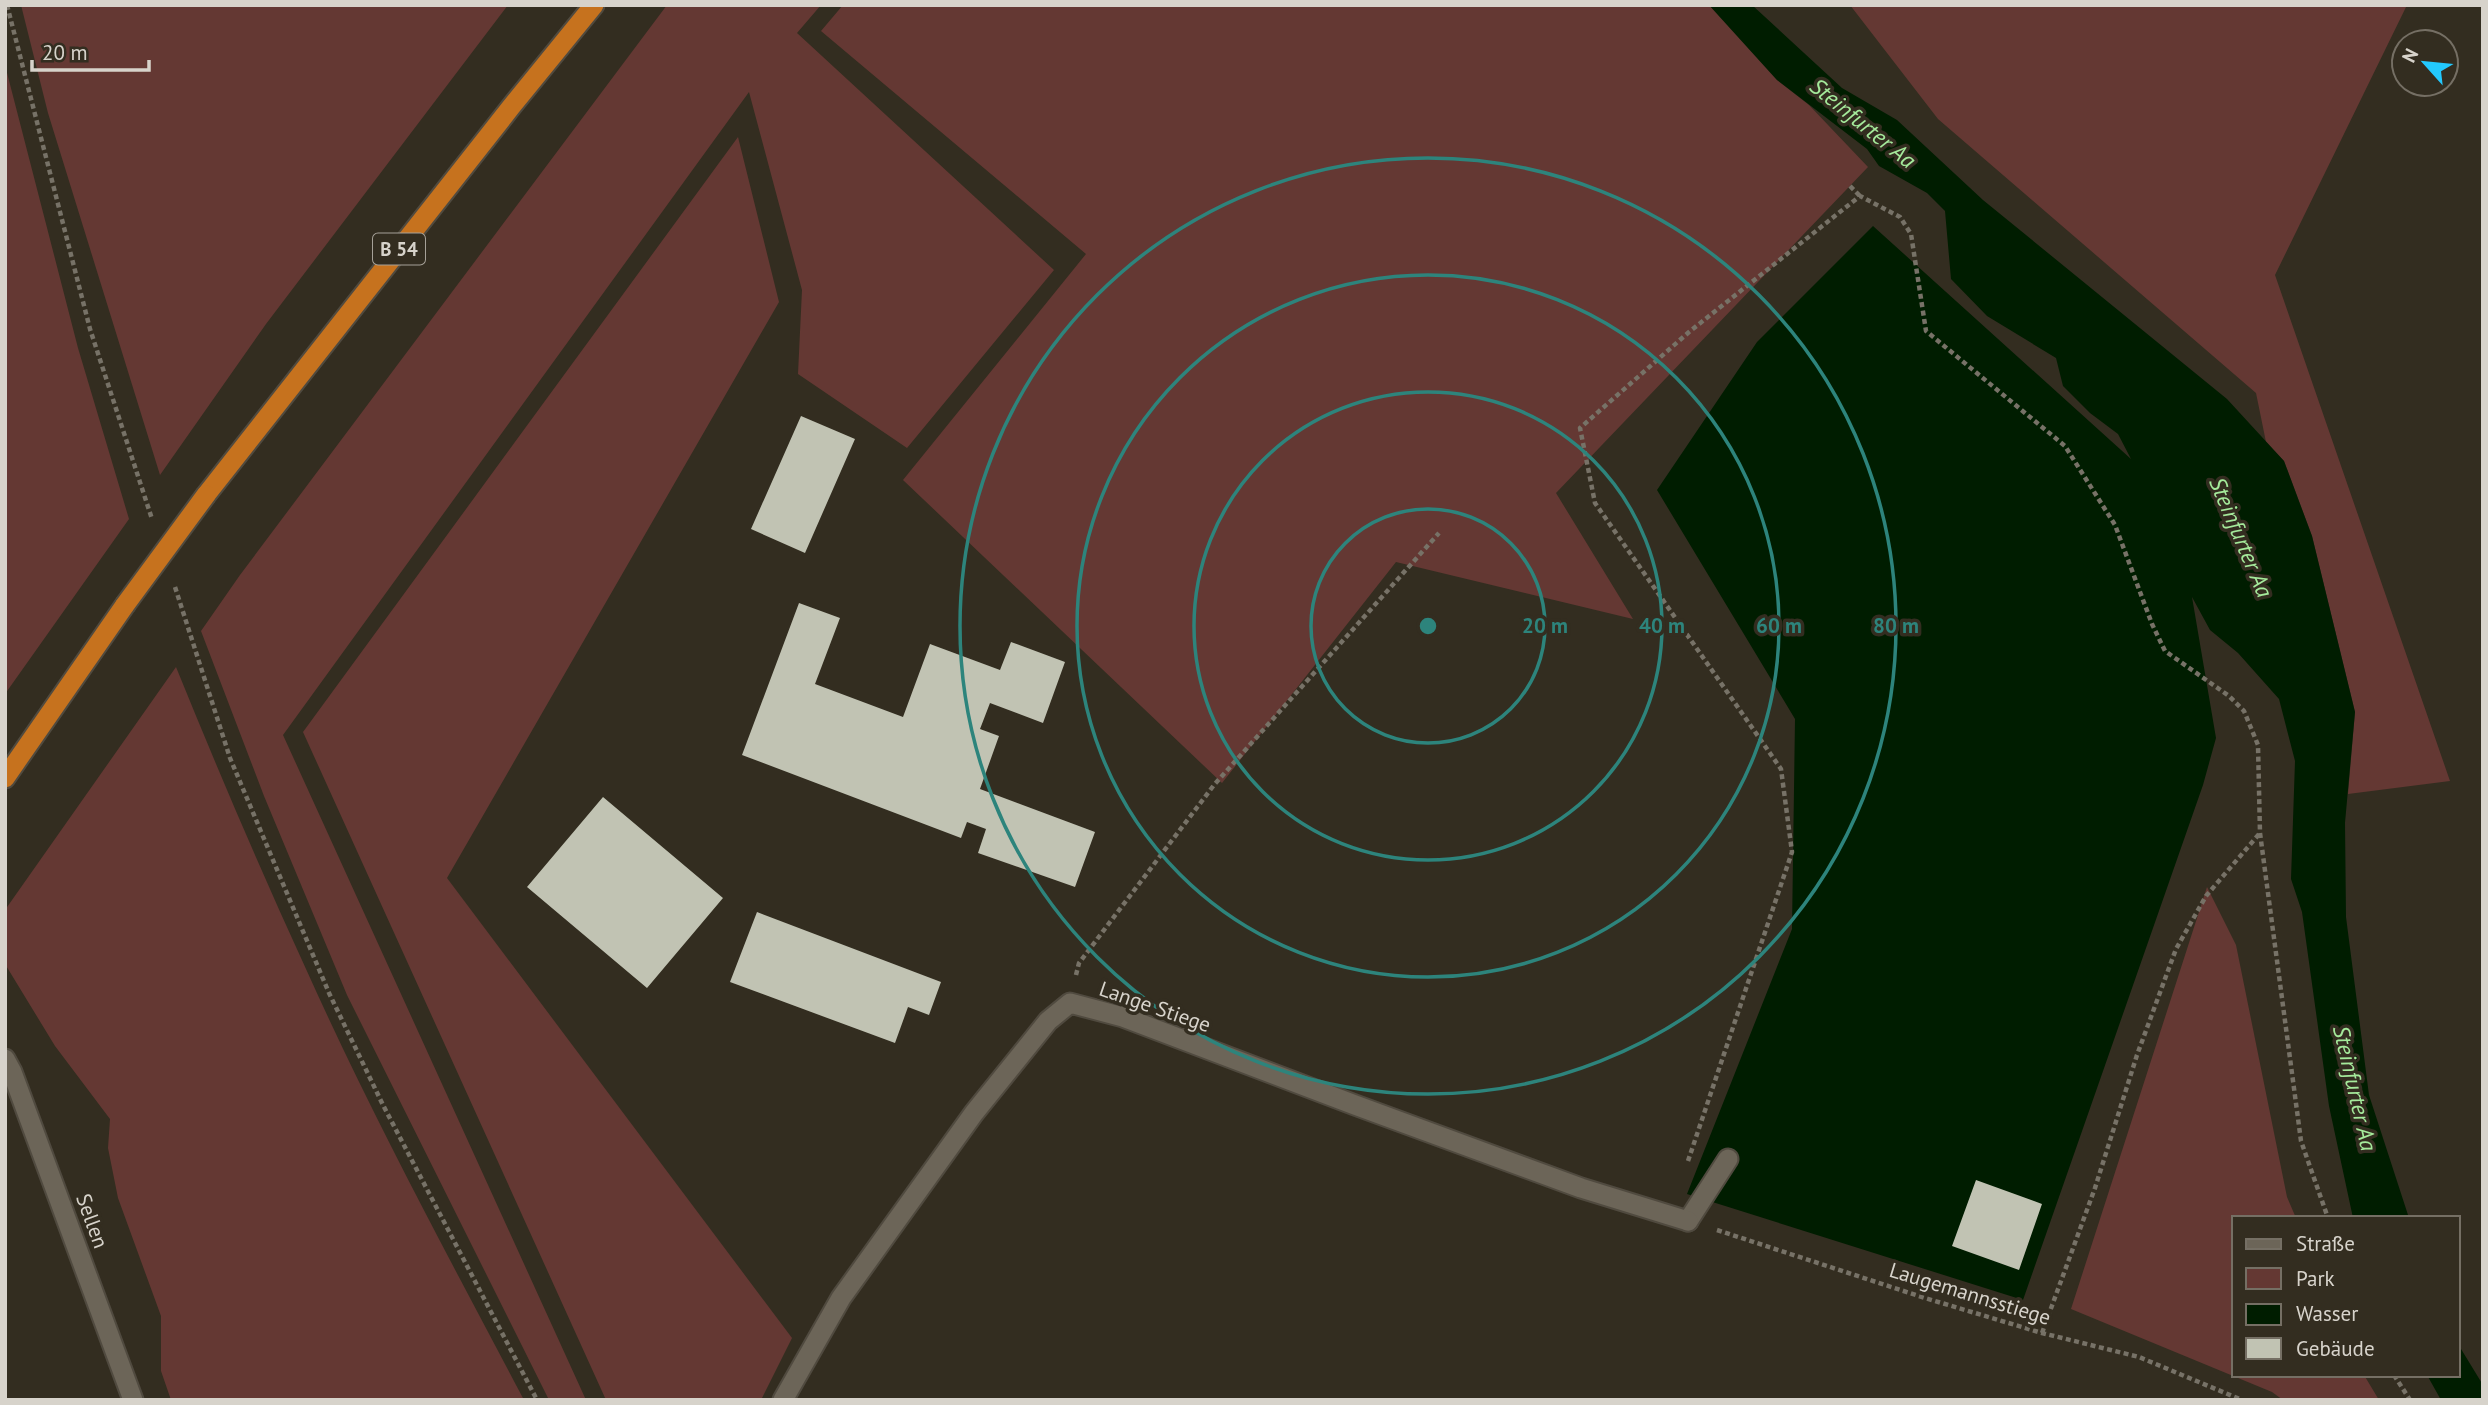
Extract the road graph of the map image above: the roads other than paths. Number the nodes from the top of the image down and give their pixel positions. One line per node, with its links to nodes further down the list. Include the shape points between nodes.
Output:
1 (594, 5): 2 (highway, B 54, bridge, via 206,495)
2 (5, 778)
3 (5, 1059): 5 (street, Sellen)
4 (1728, 1159): 6 (street, Lange Stiege, via 1688,1221 1556,1178 1124,1017 1070,1003 1048,1021 966,1124 841,1298)
5 (134, 1400)
6 (783, 1400)

